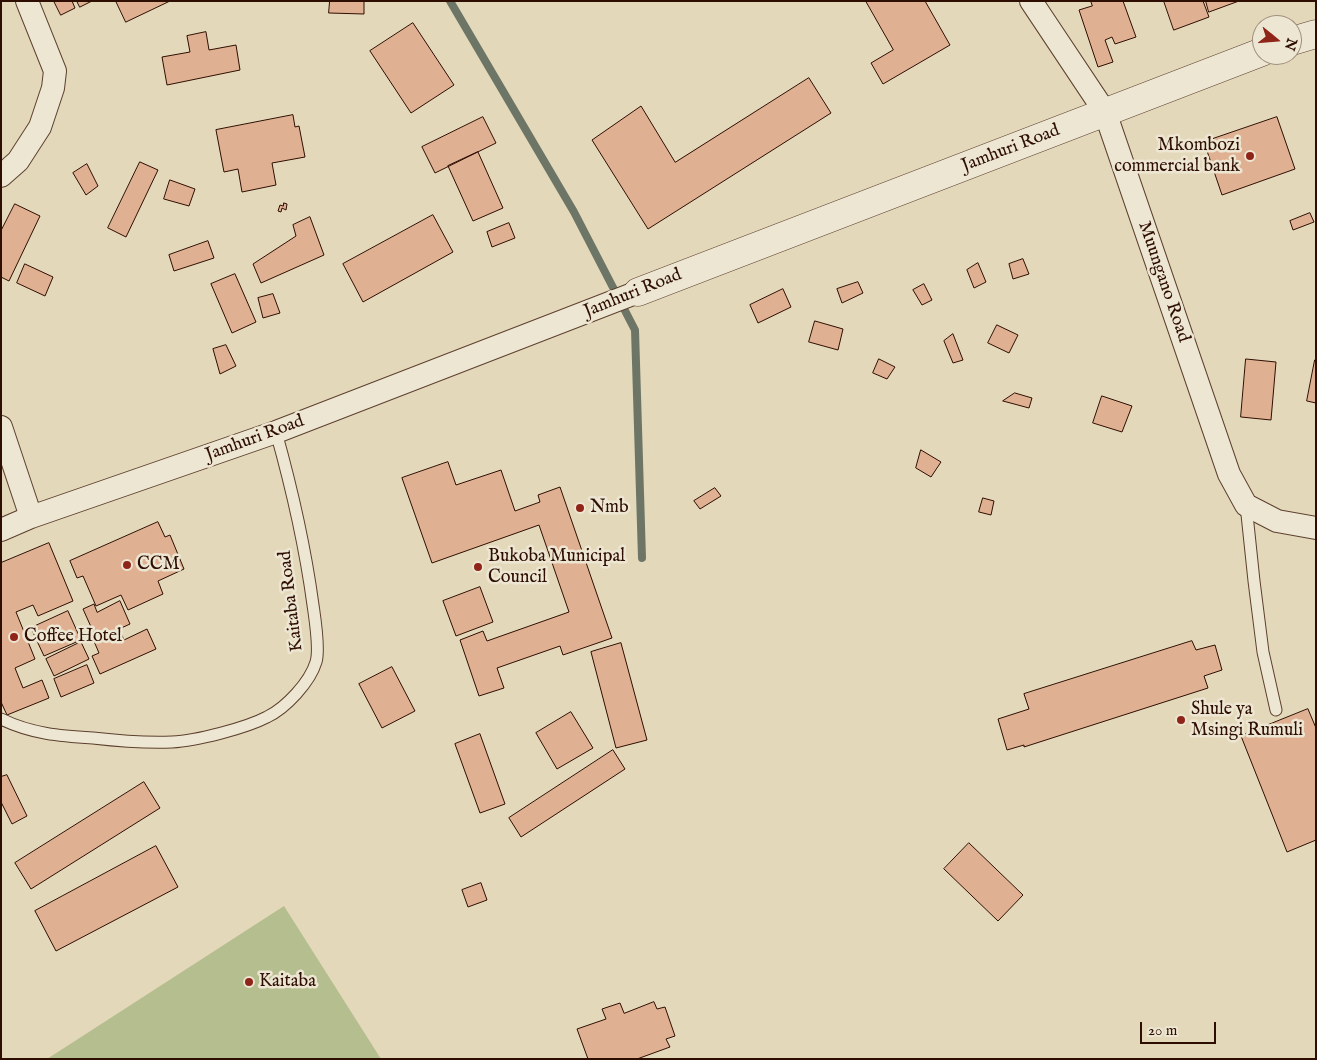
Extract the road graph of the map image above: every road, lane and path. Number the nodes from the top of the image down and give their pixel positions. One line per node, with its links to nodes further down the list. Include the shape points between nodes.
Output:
1 (27, 1): 7 (street, via 55,71 53,88 40,127 18,161)
2 (1030, 1): 6 (street, Muungano Road)
3 (1316, 34): 4 (street)
4 (1302, 38)
5 (1252, 56): 6 (street, Jamhuri Road)
6 (1105, 112): 8 (street, Jamhuri Road); 11 (street, Muungano Road, via 1230,474)
7 (1, 176)
8 (638, 292): 10 (street, Jamhuri Road)
9 (1, 427): 12 (street)
10 (276, 432): 12 (street, Jamhuri Road); 16 (lane, Kaitaba Road, via 296,510 316,626 316,661 301,691 268,717 223,732 174,742 49,735)
11 (1246, 504): 13 (street, via 1277,521); 15 (lane, via 1263,652)
12 (31, 517): 14 (street, Jamhuri Road)
13 (1316, 528)
14 (1, 530)
15 (1276, 710)
16 (1, 720)

